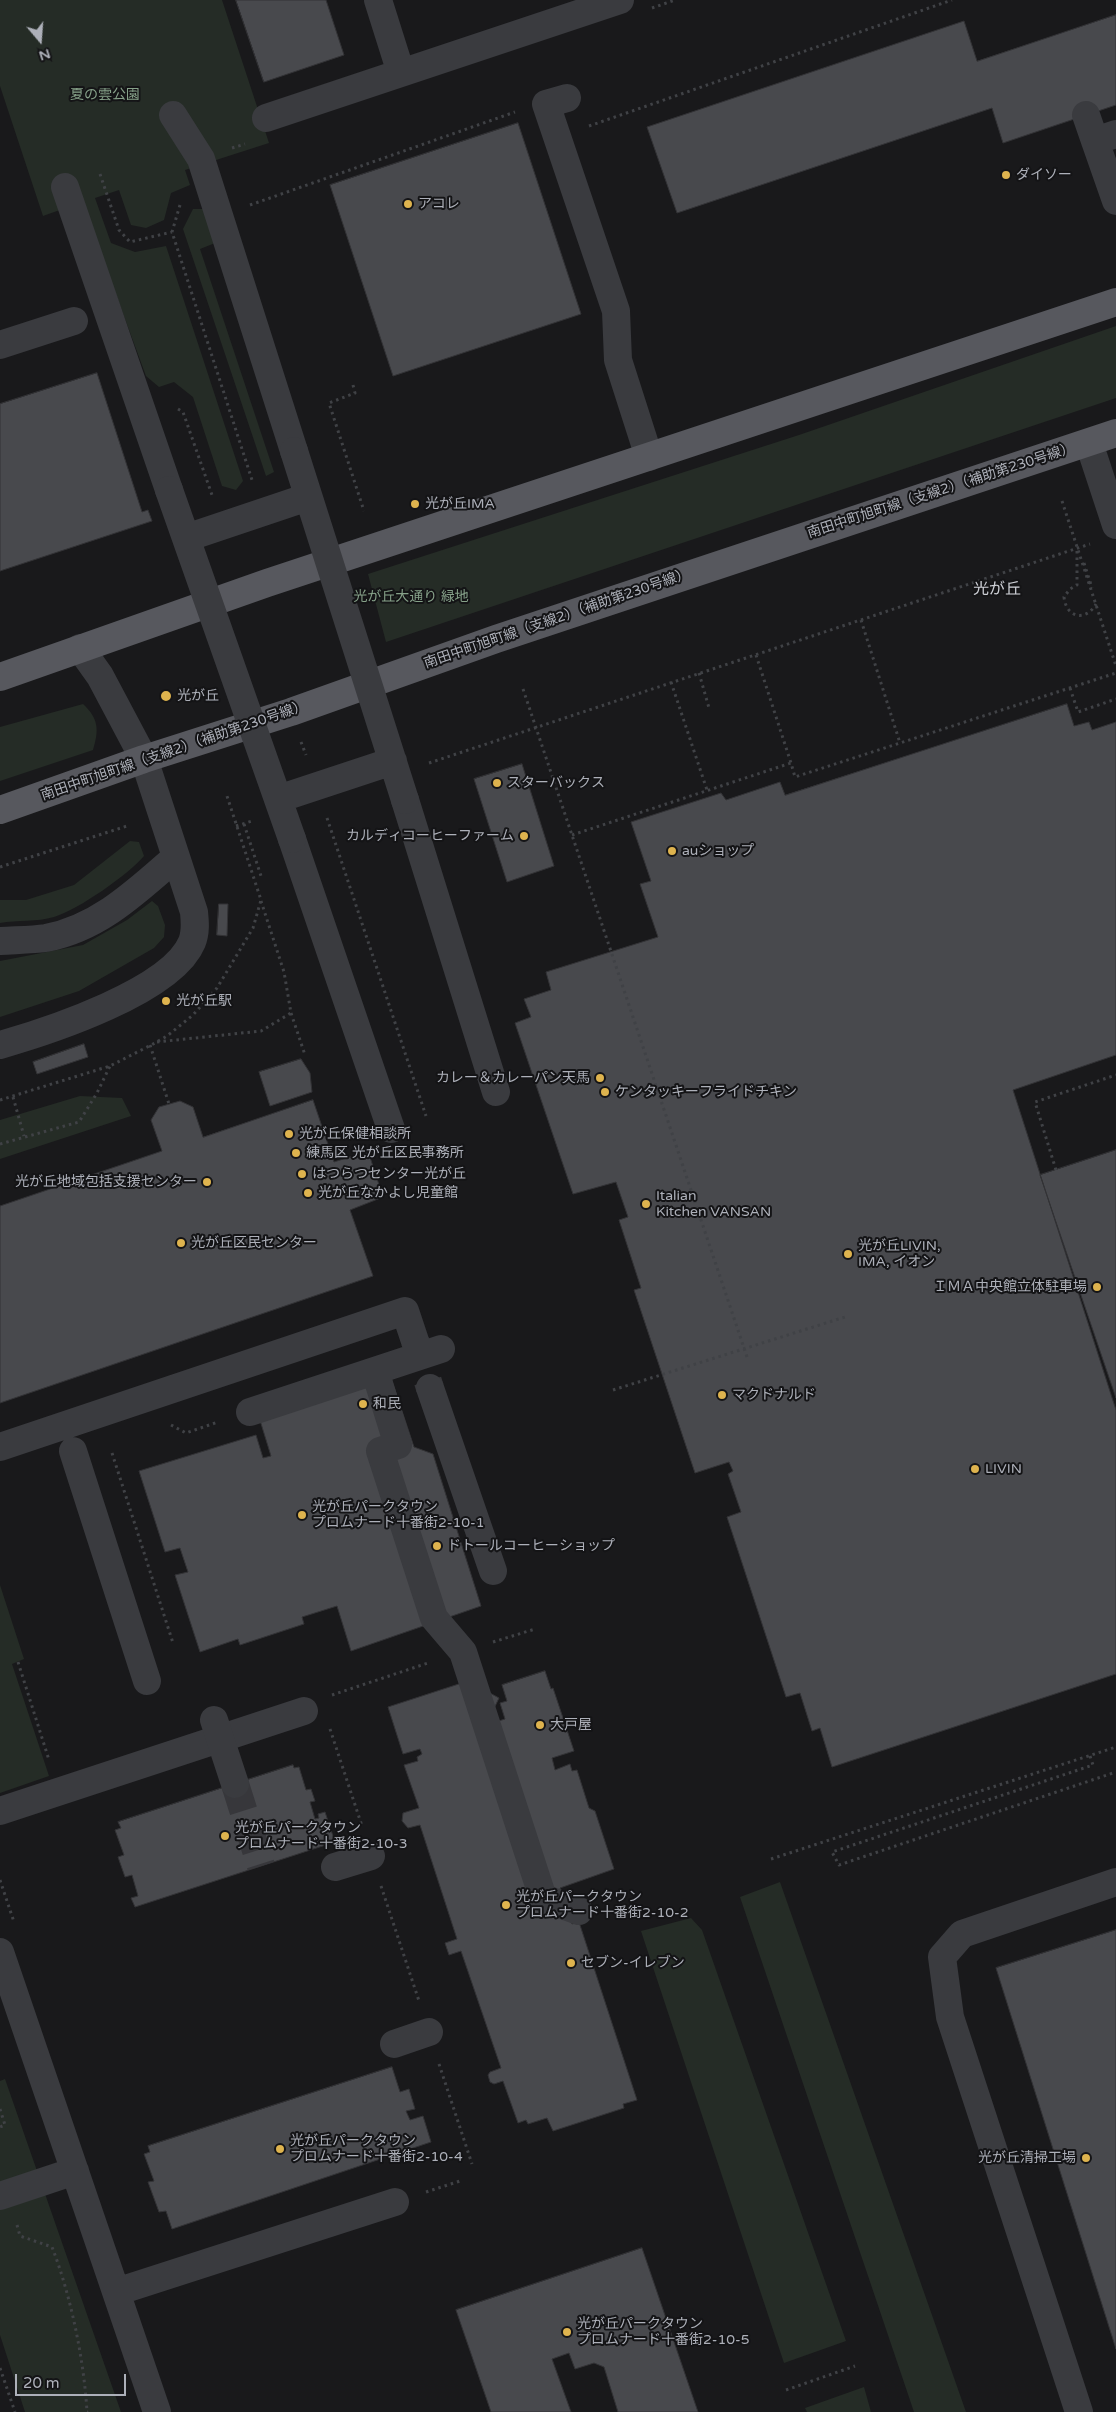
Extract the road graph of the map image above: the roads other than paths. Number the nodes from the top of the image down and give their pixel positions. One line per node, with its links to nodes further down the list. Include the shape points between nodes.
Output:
1 (378, 0): 3 (street)
2 (620, 0): 3 (street)
3 (401, 73): 7 (street)
4 (556, 101): 16 (street, via 616,311 618,360)
5 (173, 115): 17 (street, bridge, via 201,159)
6 (1086, 115): 8 (street)
7 (266, 118)
8 (1106, 138): 10 (street)
9 (65, 187): 19 (street, bridge)
10 (1116, 201)
11 (1116, 302): 16 (main road)
12 (74, 321): 13 (street)
13 (0, 345)
14 (1116, 433): 15 (main road, 南田中町旭町線（支線2）（補助第230号線）)
15 (1089, 442): 18 (street); 22 (main road, 南田中町旭町線（支線2）（補助第230号線）, via 496,638 291,712)
16 (649, 457): 20 (main road)
17 (308, 497): 19 (street, bridge); 23 (street, bridge)
18 (1107, 534)
19 (186, 538): 24 (street, bridge)
20 (80, 648): 21 (main road); 22 (street, via 100,676)
21 (0, 677)
22 (144, 759): 25 (main road, 南田中町旭町線（支線2）（補助第230号線）); 26 (street)
23 (393, 761): 24 (street, bridge); 29 (street, bridge)
24 (270, 809): 30 (street, bridge, via 292,839)
25 (0, 810)
26 (176, 857): 27 (street, via 125,901 86,926 46,938); 28 (street, via 194,912 195,925 192,942 177,963 155,982 121,999 71,1021)
27 (0, 940)
28 (0, 1045)
29 (496, 1092)
30 (391, 1129)
31 (415, 1341): 36 (street, via 405,1311)
32 (441, 1349): 33 (street)
33 (375, 1371): 35 (street); 47 (street, via 398,1445 380,1451 434,1618 463,1652 543,1898)
34 (430, 1388): 38 (street)
35 (250, 1412)
36 (0, 1447)
37 (73, 1451): 39 (street)
38 (493, 1572)
39 (147, 1681)
40 (304, 1711): 43 (street)
41 (214, 1720): 42 (street, bridge)
42 (235, 1784)
43 (0, 1811)
44 (371, 1856): 45 (street)
45 (335, 1867)
46 (1116, 1882): 56 (street, via 962,1934 942,1958 950,2017)
47 (579, 1911)
48 (0, 1952): 51 (street)
49 (429, 2032): 50 (street)
50 (394, 2044)
51 (74, 2171): 52 (street); 54 (street)
52 (4, 2194)
53 (395, 2202): 54 (street)
54 (116, 2292): 55 (street)
55 (156, 2412)
56 (1079, 2412)

